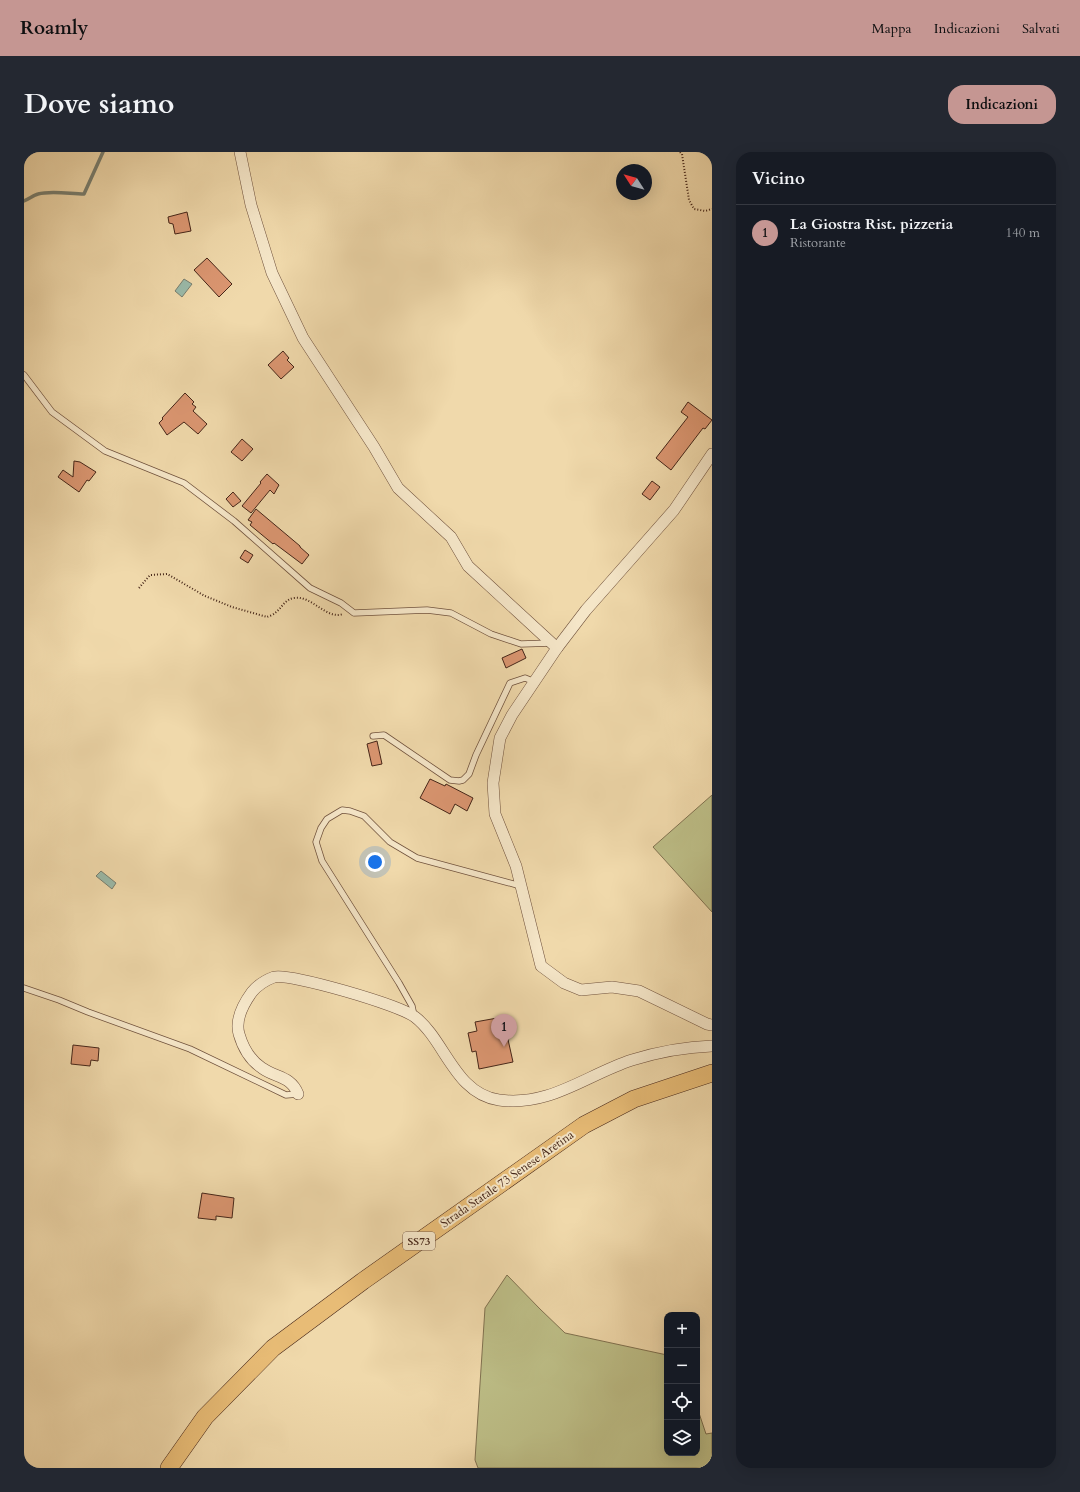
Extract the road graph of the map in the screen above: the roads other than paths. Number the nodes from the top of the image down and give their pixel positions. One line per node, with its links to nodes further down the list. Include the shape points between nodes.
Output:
1 (240, 152): 4 (street, via 251,205 272,273 303,338 370,440 398,488 451,537 468,566)
2 (24, 375): 4 (lane, via 52,412 105,451 184,483 234,521 310,588 341,603 354,613 427,610 445,612 491,634 521,644)
3 (712, 454): 4 (street, via 674,510)
4 (554, 646): 5 (street)
5 (535, 682): 6 (lane, via 525,678 510,683 469,774 459,781 450,780 384,735); 7 (street, via 512,715 500,738 493,783 495,814 516,866)
6 (373, 736)
7 (521, 886): 9 (lane, via 417,858 390,842 364,816 350,811 342,810 327,819 316,842 322,861 400,983 412,1006); 10 (street, via 542,966 564,983 581,990 612,987 639,991)
8 (24, 988): 13 (lane, via 190,1048 286,1095)
9 (414, 1016): 11 (street, via 428,1031 461,1078 479,1092 498,1100 525,1101 556,1094 631,1061 667,1051); 13 (street, via 392,1006 318,984 286,978 274,977 256,987 245,1002 240,1017 238,1032 244,1049 253,1061 264,1069 291,1082)
10 (712, 1025)
11 (712, 1046)
12 (712, 1073): 14 (main road, Strada Statale 73 Senese Aretina / SS73, via 634,1099 584,1125 362,1281 274,1348 204,1417)
13 (298, 1094)
14 (169, 1468)

